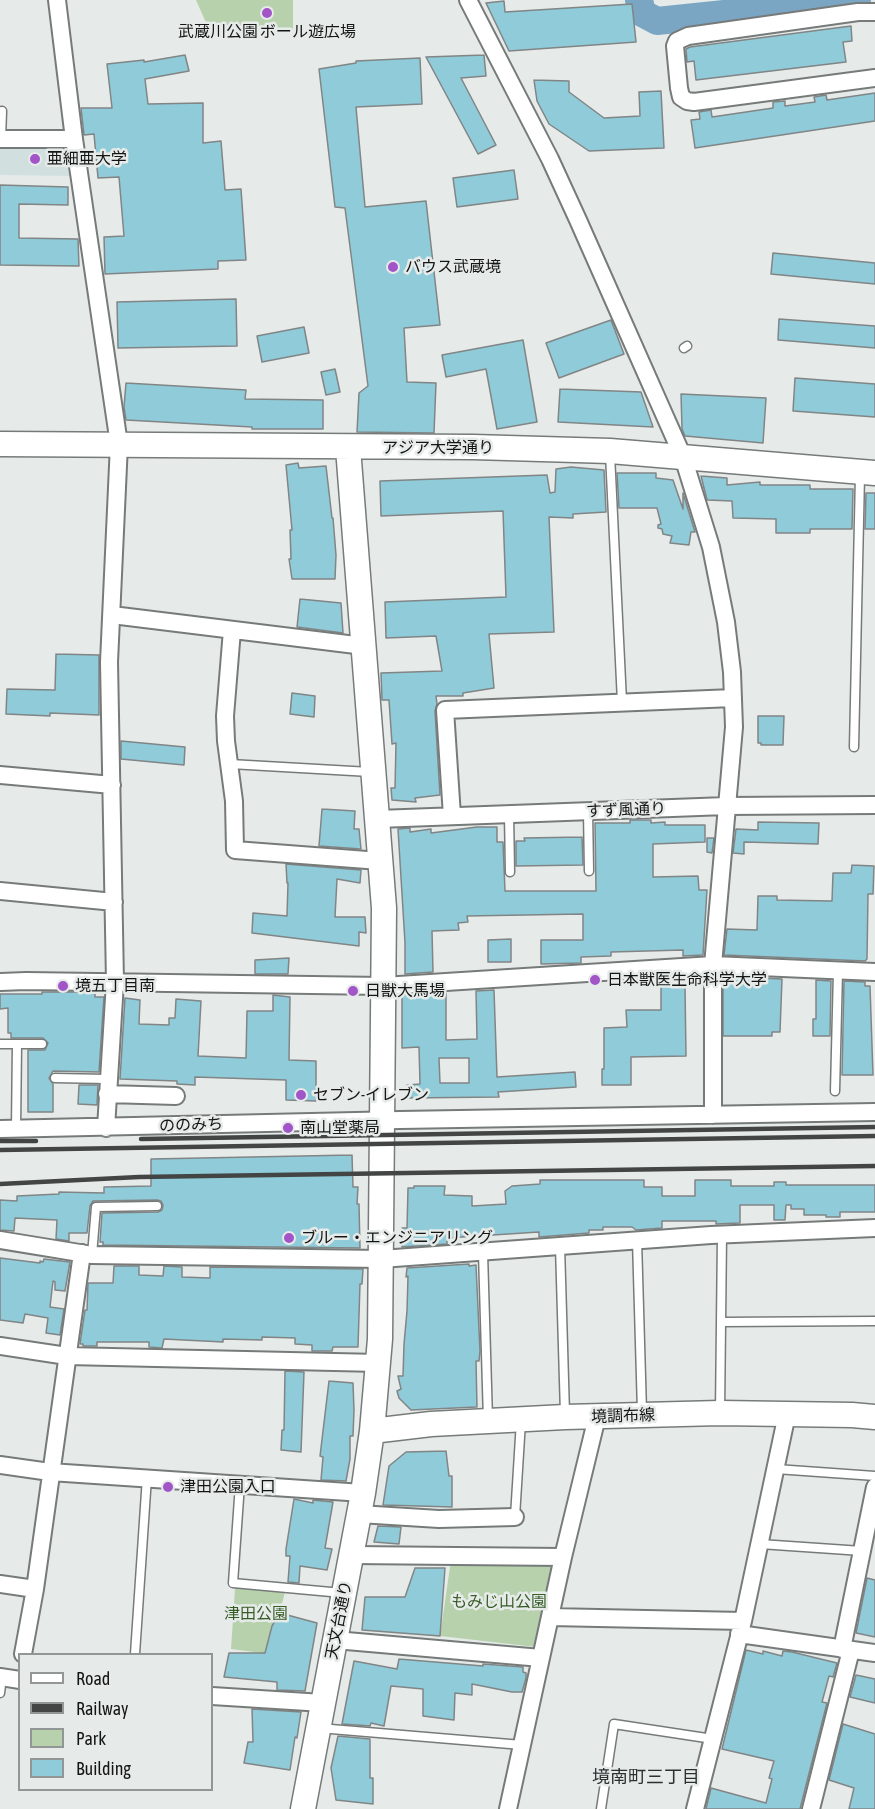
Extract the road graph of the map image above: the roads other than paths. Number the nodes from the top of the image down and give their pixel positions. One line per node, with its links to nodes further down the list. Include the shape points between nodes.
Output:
1 (57, 0): 7 (street)
2 (468, 0): 12 (street, via 550,159)
3 (875, 12): 4 (street, via 688,36 675,46 679,88 681,97 687,101)
4 (875, 78)
5 (2, 111): 6 (lane)
6 (1, 139): 7 (street)
7 (74, 139): 9 (street)
8 (0, 444): 9 (street, アジア大学通り)
9 (118, 444): 10 (street, アジア大学通り); 14 (street)
10 (348, 448): 11 (street, アジア大学通り); 16 (street, 天文台通り)
11 (610, 451): 12 (street, アジア大学通り); 18 (lane)
12 (682, 457): 13 (street, アジア大学通り); 17 (street, via 711,547 726,622)
13 (868, 472): 19 (lane)
14 (112, 615): 15 (street); 23 (street)
15 (232, 630): 16 (street); 20 (street, via 225,716)
16 (364, 646): 21 (street, 天文台通り)
17 (733, 698): 18 (street); 25 (street)
18 (622, 702): 28 (street, via 444,710)
19 (854, 747)
20 (230, 764): 21 (lane); 30 (street, via 235,850)
21 (374, 772): 29 (street, 天文台通り)
22 (0, 775): 23 (street)
23 (111, 785): 34 (street)
24 (875, 805): 25 (street, すず風通り)
25 (726, 806): 26 (street, すず風通り); 35 (street)
26 (588, 811): 27 (street, すず風通り); 31 (lane)
27 (509, 814): 28 (street, すず風通り); 32 (lane)
28 (452, 816): 29 (street, すず風通り)
29 (378, 819): 30 (street, 天文台通り)
30 (381, 861): 40 (street, 天文台通り)
31 (589, 871)
32 (510, 873)
33 (0, 891): 34 (street)
34 (114, 902): 39 (street)
35 (713, 965): 36 (street); 40 (street); 49 (street)
36 (838, 971): 37 (street); 46 (lane)
37 (875, 972)
38 (0, 982): 39 (street)
39 (115, 982): 40 (street); 45 (street)
40 (383, 986): 50 (street, 天文台通り)
41 (0, 1044): 42 (lane)
42 (17, 1044): 43 (lane); 52 (lane)
43 (42, 1044)
44 (55, 1078): 45 (lane)
45 (107, 1087): 47 (street); 51 (street)
46 (835, 1091)
47 (176, 1096)
48 (875, 1112): 49 (street, ののみち)
49 (713, 1115): 50 (street, ののみち)
50 (382, 1120): 51 (street, ののみち); 61 (street, 天文台通り)
51 (106, 1128): 52 (street, ののみち)
52 (8, 1129)
53 (158, 1206): 60 (lane, via 96,1207)
54 (875, 1228): 55 (street)
55 (723, 1235): 57 (street); 63 (lane)
56 (0, 1240): 60 (street)
57 (637, 1240): 58 (street); 69 (lane)
58 (560, 1246): 59 (street); 70 (lane)
59 (483, 1252): 61 (street); 74 (lane)
60 (87, 1254): 61 (street); 65 (street)
61 (381, 1259): 66 (street, 天文台通り)
62 (875, 1321): 63 (lane)
63 (722, 1322): 67 (lane)
64 (0, 1346): 65 (street)
65 (67, 1356): 66 (street); 78 (street)
66 (379, 1363): 75 (street, 天文台通り)
67 (720, 1413): 68 (street, 境調布線); 69 (street, 境調布線)
68 (787, 1414): 72 (street, 境調布線); 77 (street)
69 (642, 1415): 71 (street, 境調布線)
70 (565, 1417): 71 (street, 境調布線); 73 (street, 境調布線)
71 (597, 1417): 88 (street)
72 (875, 1418)
73 (521, 1419): 74 (street, 境調布線); 84 (lane)
74 (488, 1420): 75 (street, 境調布線)
75 (372, 1431): 83 (street, 天文台通り)
76 (0, 1465): 78 (street)
77 (776, 1469): 79 (lane); 85 (street)
78 (50, 1472): 80 (street); 90 (street)
79 (875, 1476)
80 (147, 1477): 81 (street); 97 (lane)
81 (240, 1483): 83 (street); 91 (lane, via 233,1583)
82 (875, 1487): 86 (street)
83 (361, 1504): 84 (street, via 439,1519); 87 (street, 天文台通り)
84 (515, 1516)
85 (760, 1544): 86 (lane); 93 (street)
86 (862, 1551): 95 (street)
87 (351, 1555): 88 (street); 91 (street, 天文台通り)
88 (563, 1557): 92 (street)
89 (0, 1584): 90 (street)
90 (35, 1589): 96 (street)
91 (344, 1593): 94 (street, 天文台通り)
92 (550, 1617): 93 (street); 99 (street)
93 (741, 1628): 95 (street); 103 (street)
94 (335, 1640): 99 (street); 101 (street, 天文台通り)
95 (847, 1650): 98 (street); 109 (street)
96 (23, 1653)
97 (135, 1653)
98 (875, 1653)
99 (541, 1658): 104 (street)
100 (213, 1696): 101 (street)
101 (323, 1703): 102 (street, 天文台通り)
102 (318, 1728): 104 (lane); 105 (street, 天文台通り)
103 (713, 1739): 107 (lane, via 614,1724); 108 (street)
104 (522, 1745): 106 (street)
105 (303, 1809)
106 (508, 1809)
107 (601, 1809)
108 (695, 1809)
109 (811, 1809)

